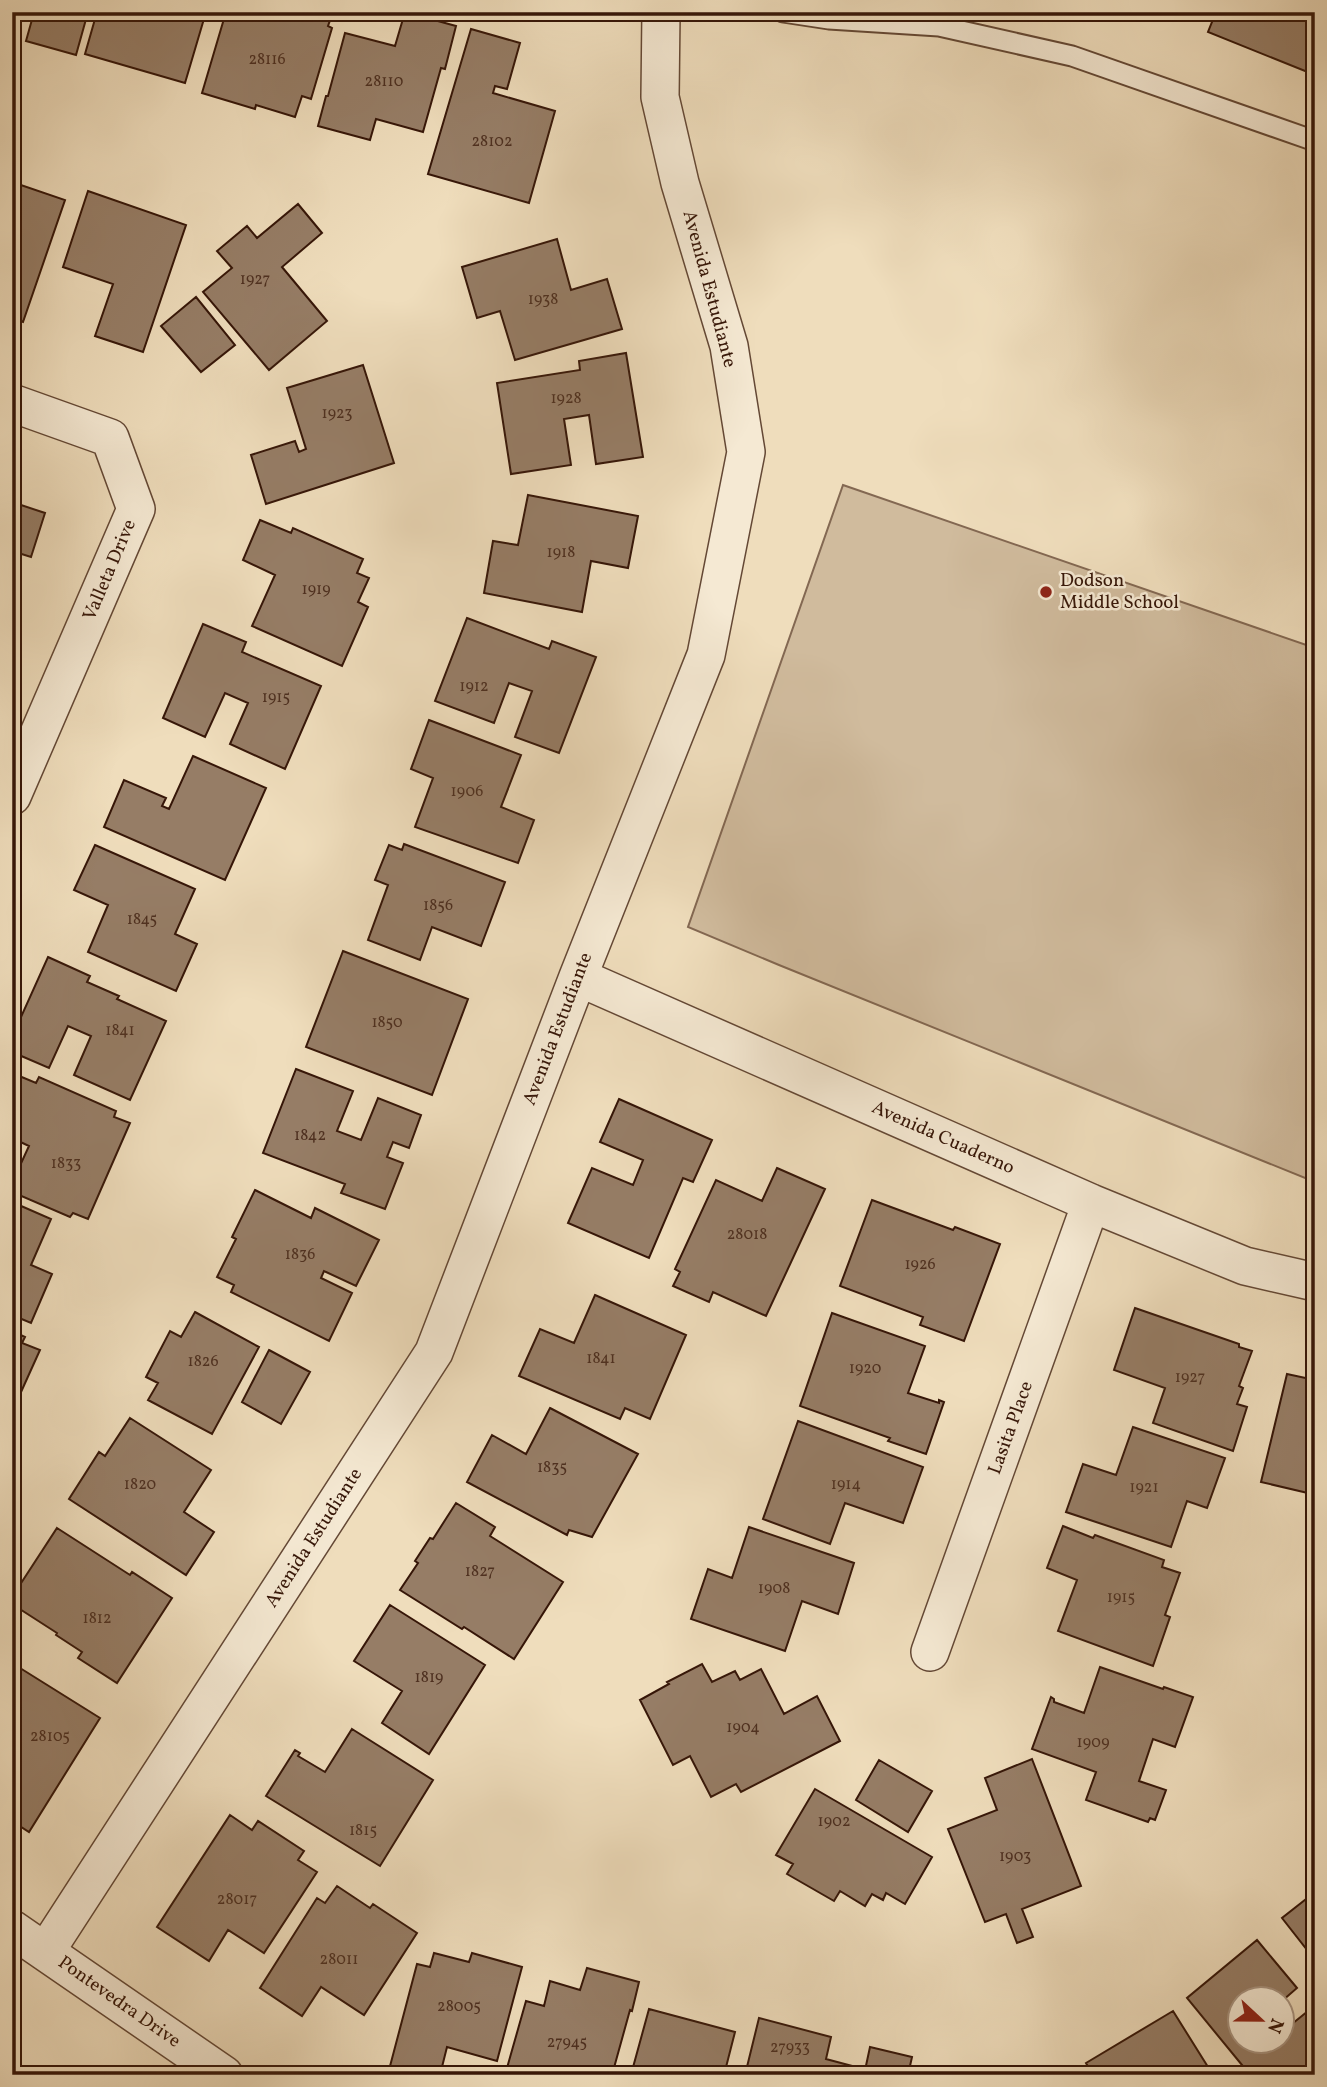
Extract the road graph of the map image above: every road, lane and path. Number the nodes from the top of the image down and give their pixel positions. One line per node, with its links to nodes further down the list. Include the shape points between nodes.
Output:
1 (661, 12): 6 (street, Avenida Estudiante, via 660,97 680,183 729,346 746,452 706,656)
2 (783, 12): 3 (lane, via 939,26 1072,56)
3 (1315, 141)
4 (12, 403): 5 (street, Valleta Drive, via 110,438 136,509)
5 (12, 796)
6 (578, 977): 7 (street, Avenida Cuaderno); 11 (street, Avenida Estudiante, via 433,1352)
7 (1091, 1203): 8 (street, Avenida Cuaderno, via 1245,1266); 9 (street, Lasita Place)
8 (1315, 1282)
9 (930, 1652)
10 (12, 1929): 11 (street, Pontevedra Drive)
11 (46, 1951): 12 (street, Pontevedra Drive)
12 (224, 2075)

